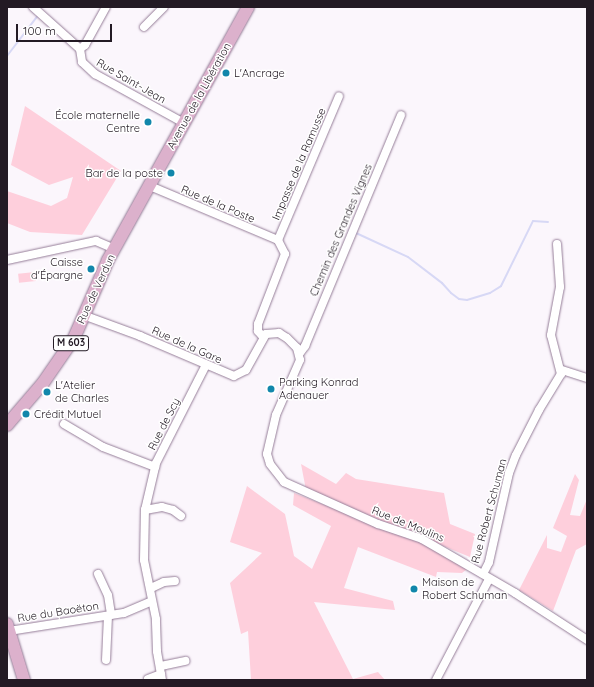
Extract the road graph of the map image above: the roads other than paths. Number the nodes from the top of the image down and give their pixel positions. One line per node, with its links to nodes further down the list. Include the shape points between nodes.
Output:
1 (33, 7): 6 (street)
2 (106, 7): 6 (street, via 85,45)
3 (164, 7): 5 (street)
4 (248, 7): 9 (main road, Avenue de la Libération / M 603)
5 (144, 27)
6 (80, 48): 9 (street, Rue Saint-Jean, via 82,62 94,74)
7 (339, 96): 11 (street, Impasse de la Ramusse)
8 (401, 114): 17 (street, Chemin des Grandes Vignes)
9 (184, 123): 10 (main road, Avenue de la Libération / M 603)
10 (150, 186): 11 (street, Rue de la Poste); 13 (main road, Rue de Verdun / M 603)
11 (278, 240): 16 (street, via 285,254 258,324 258,331)
12 (557, 244): 19 (street, via 560,286 551,335)
13 (115, 249): 14 (street, via 96,241); 15 (main road, Rue de Verdun / M 603)
14 (7, 260)
15 (83, 315): 18 (street, Rue de la Gare, via 164,346); 22 (main road, Rue de Verdun / M 603, via 74,338 54,368)
16 (263, 337): 17 (street, via 271,332 279,334 293,343); 18 (street, Rue de la Gare, via 246,370 239,376 229,376)
17 (300, 353): 27 (street, Rue de Moulins, via 298,365 278,410 267,454 275,472 295,489 422,539)
18 (206, 366): 23 (street, Rue de Scy)
19 (562, 370): 20 (street); 27 (street, Rue Robert Schuman, via 556,385 539,410 509,473)
20 (587, 378)
21 (64, 424): 23 (street, Rue de Scy, via 103,447)
22 (7, 425)
23 (155, 467): 24 (street)
24 (145, 510): 25 (street, via 162,507); 29 (street, via 144,560)
25 (181, 516)
26 (98, 574): 31 (street, Rue du Baoëton, via 108,595)
27 (486, 577): 33 (street, Rue de Moulins, via 515,592); 39 (street, Rue Robert Schuman)
28 (175, 581): 29 (street, via 164,582)
29 (151, 588): 30 (street)
30 (152, 601): 31 (street, Rue du Baoëton); 36 (street)
31 (109, 615): 32 (street, Rue du Baoëton); 34 (street)
32 (8, 628): 38 (main road)
33 (587, 640)
34 (106, 660)
35 (185, 662): 36 (street)
36 (161, 673): 37 (street)
37 (148, 679)
38 (24, 680)
39 (436, 680)

